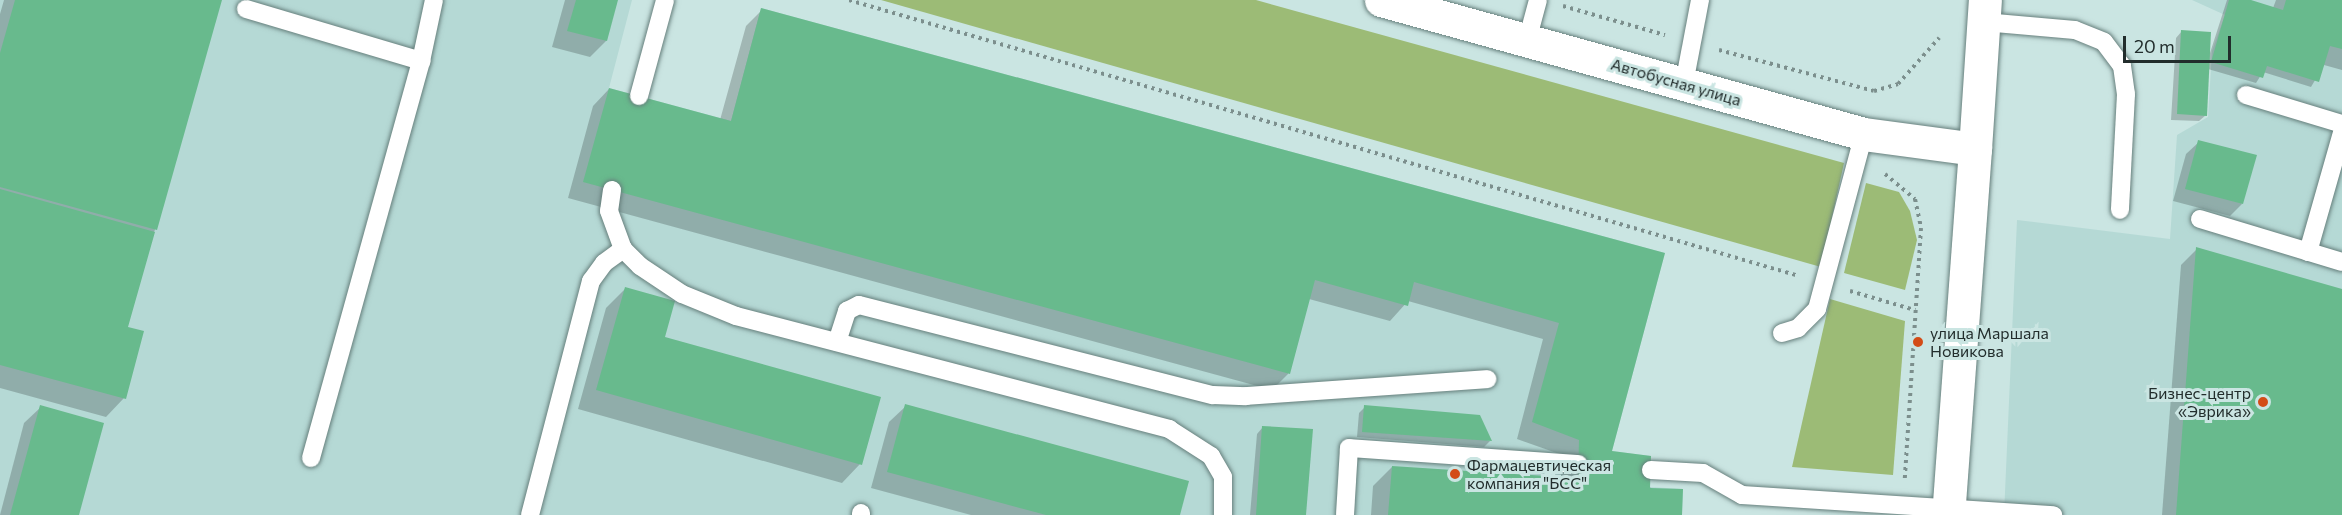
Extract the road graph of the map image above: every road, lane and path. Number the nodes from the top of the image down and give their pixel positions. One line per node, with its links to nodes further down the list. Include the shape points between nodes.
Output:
1 (434, 0): 12 (lane)
2 (665, 0): 15 (lane)
3 (849, 0): 26 (path)
4 (1381, 0): 10 (street, Автобусная улица)
5 (1700, 0): 11 (lane)
6 (1546, 2): 10 (lane); 11 (path)
7 (246, 9): 12 (lane)
8 (1984, 11): 19 (street); 21 (lane, via 2075,30 2104,42 2122,66 2126,94)
9 (1939, 38): 11 (path, via 1898,84 1874,91)
10 (1527, 41): 13 (street, Автобусная улица)
11 (1695, 44): 13 (lane)
12 (421, 61): 31 (lane)
13 (1684, 84): 18 (street, Автобусная улица)
14 (2246, 95): 16 (lane)
15 (639, 96)
16 (2342, 124)
17 (2342, 133): 24 (lane)
18 (1860, 148): 19 (street, Автобусная улица); 26 (lane); 27 (path, via 1915,199 1921,228)
19 (1975, 149): 36 (street)
20 (612, 190): 23 (lane, via 609,211)
21 (2120, 210)
22 (2200, 219): 24 (lane)
23 (623, 249): 29 (lane, via 660,280 702,304); 37 (lane, via 604,263 591,281)
24 (2308, 252): 25 (lane)
25 (2342, 262)
26 (1824, 284): 27 (path); 28 (lane, via 1811,316)
27 (1915, 310): 34 (path)
28 (1782, 333)
29 (837, 342): 30 (lane, via 847,311 860,305 1213,395); 38 (lane, via 1169,429 1211,456 1223,477)
30 (1487, 379)
31 (311, 458)
32 (1578, 464): 39 (lane, via 1350,448)
33 (1651, 470): 35 (lane, via 1702,474 1742,495)
34 (1904, 506): 35 (lane); 36 (lane)
35 (1879, 510)
36 (1949, 512): 40 (lane)
37 (530, 515)
38 (1223, 515)
39 (1345, 515)
40 (2053, 515)

